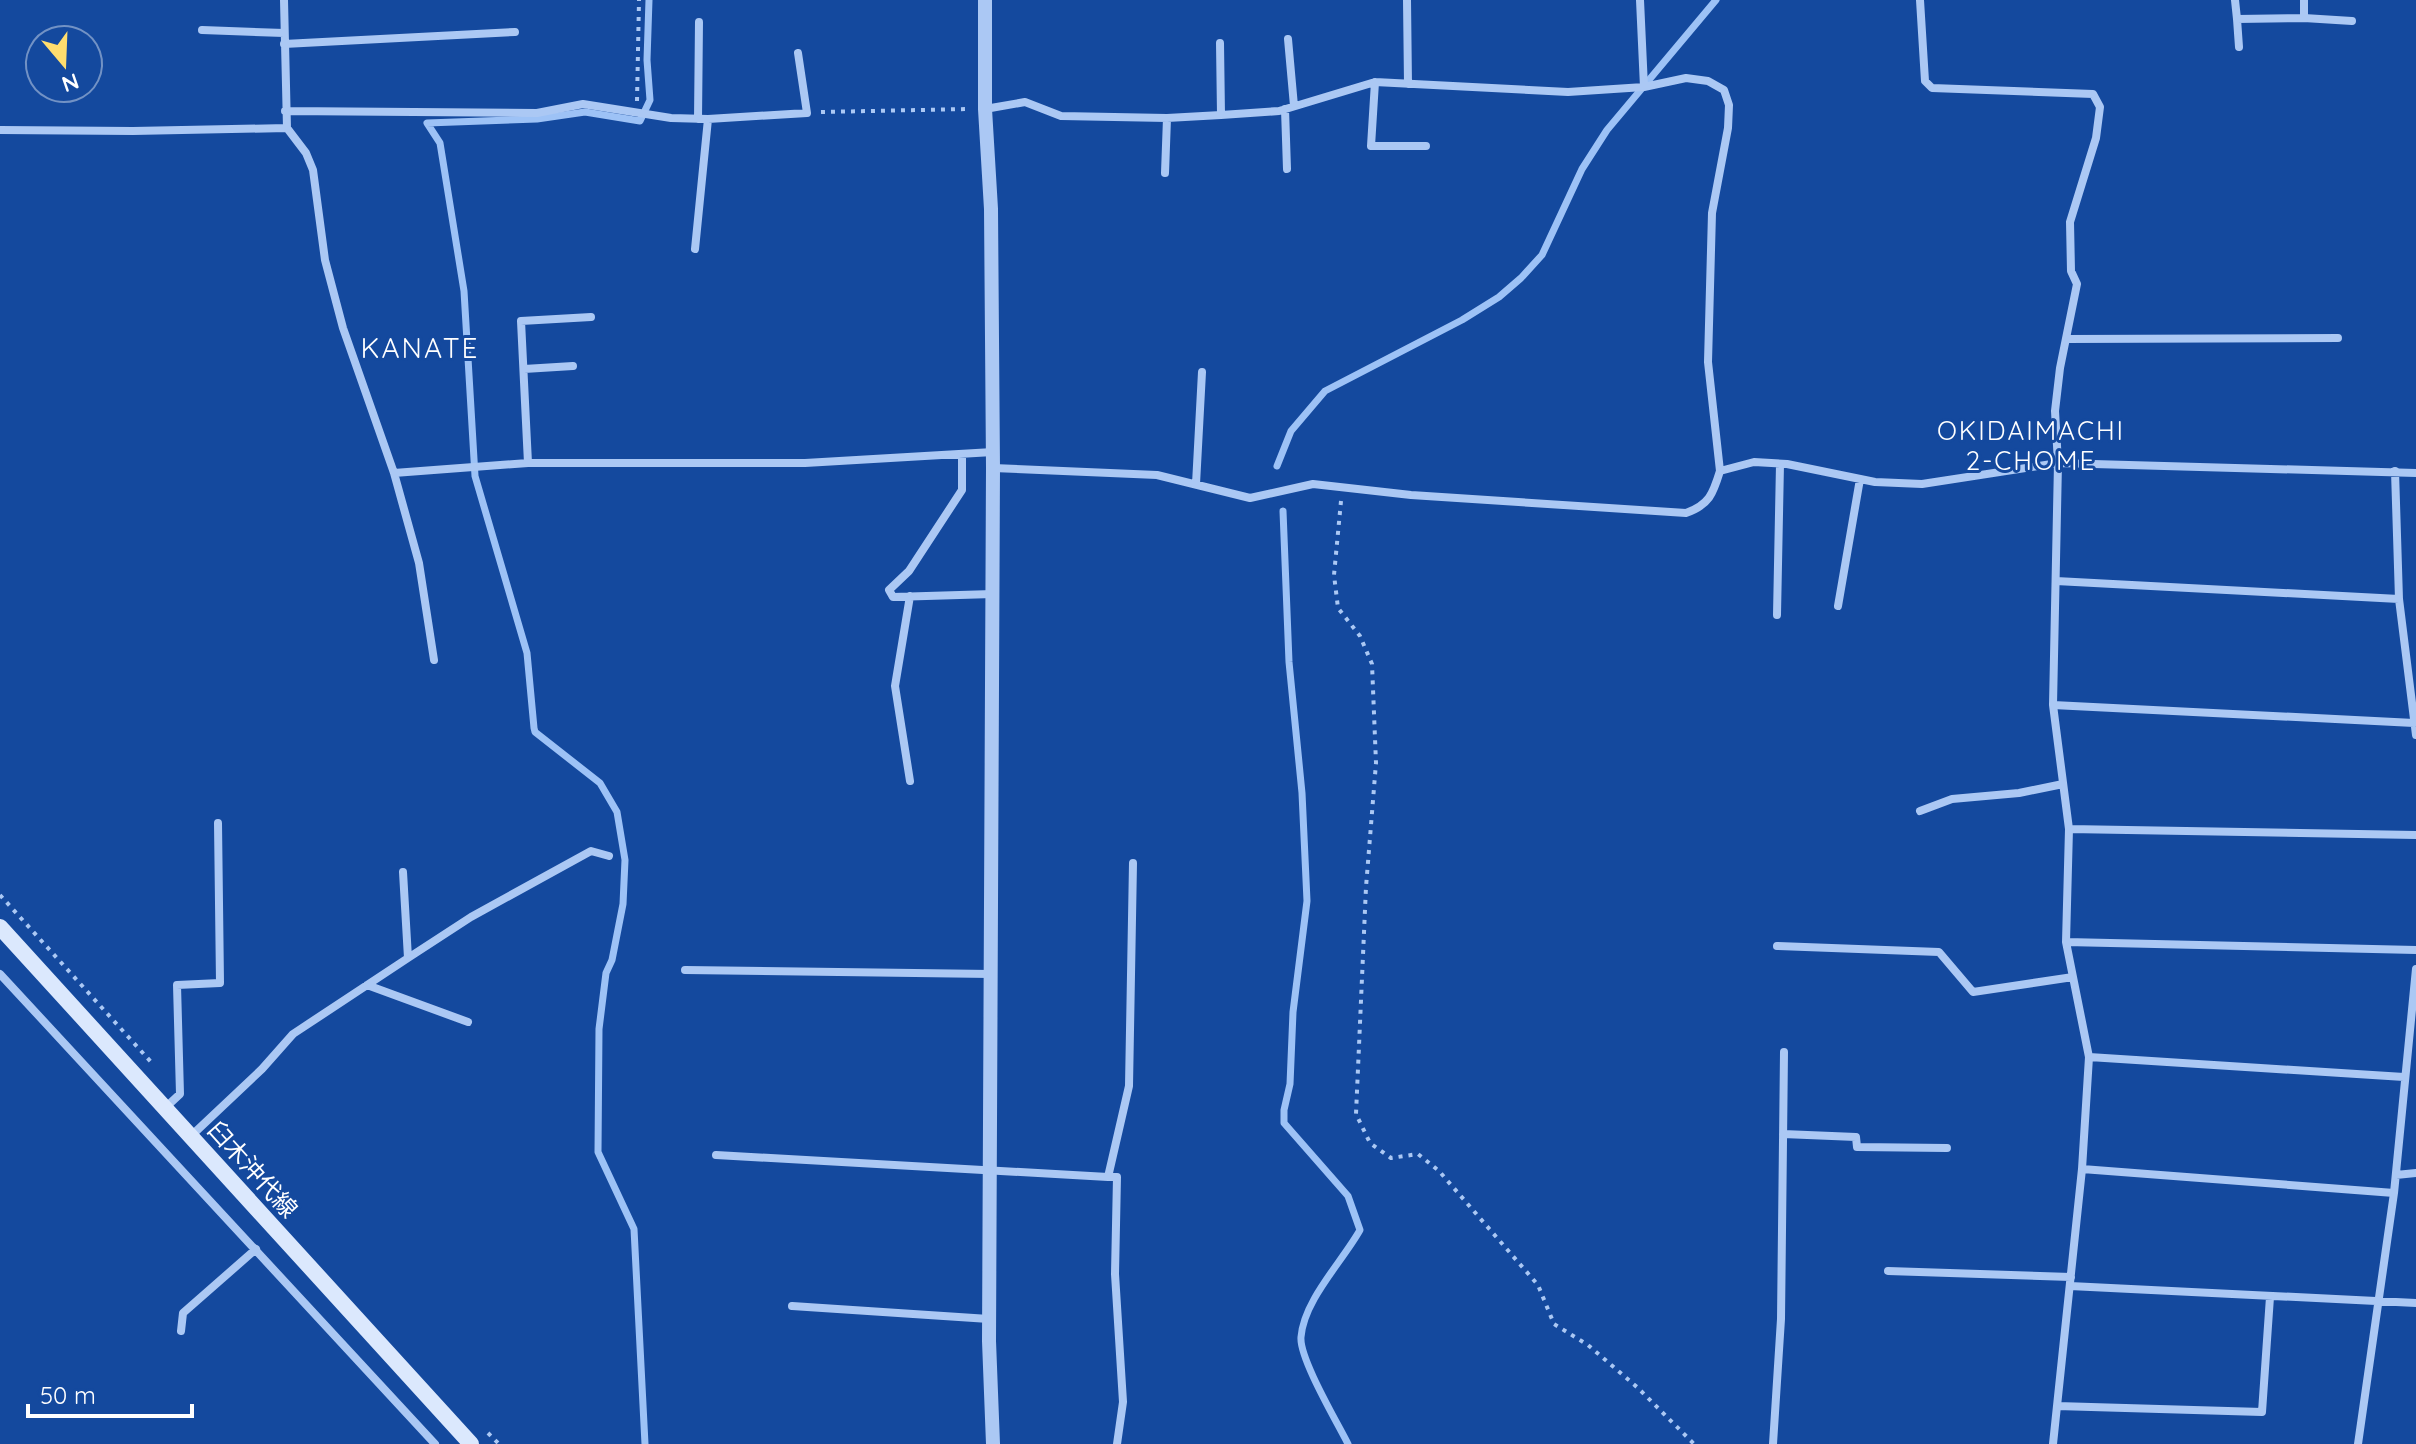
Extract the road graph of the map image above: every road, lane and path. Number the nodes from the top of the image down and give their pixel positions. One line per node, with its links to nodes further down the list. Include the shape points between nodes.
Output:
1 (284, 0): 15 (street)
2 (639, 0): 27 (path)
3 (985, 0): 25 (street)
4 (1407, 0): 22 (street)
5 (1640, 0): 23 (street)
6 (1920, 0): 40 (street, via 1925,81 1932,88 2093,94 2100,107 2070,222 2071,271 2077,284)
7 (2235, 0): 10 (street)
8 (2304, 0): 9 (street)
9 (2304, 18): 10 (street); 11 (street)
10 (2237, 19): 19 (street)
11 (2352, 21)
12 (699, 22): 31 (street)
13 (202, 30): 15 (street)
14 (515, 32): 18 (street)
15 (284, 33): 18 (street)
16 (1288, 39): 24 (street)
17 (1220, 43): 29 (street)
18 (284, 44): 26 (street)
19 (2239, 47)
20 (798, 53): 31 (street, via 807,113)
21 (1375, 82): 22 (street); 24 (street); 34 (street, via 1371,146)
22 (1408, 84): 23 (street, via 1568,92)
23 (1644, 87): 50 (street, via 1686,78 1708,81 1724,90 1729,105 1712,213 1708,362)
24 (1289, 108): 29 (street); 35 (street)
25 (985, 109): 28 (path); 30 (street, via 1025,102 1061,116); 44 (street)
26 (285, 111): 27 (street, via 537,113 583,104); 32 (street)
27 (637, 111): 31 (street)
28 (810, 112)
29 (1221, 115): 30 (street)
30 (1167, 118): 36 (street)
31 (703, 119): 37 (street)
32 (287, 128): 33 (street); 52 (street, via 313,170 325,260 343,328)
33 (0, 130)
34 (1426, 146)
35 (1287, 169)
36 (1165, 173)
37 (695, 249)
38 (591, 317): 42 (street, via 521,321)
39 (2338, 338): 40 (street)
40 (2066, 339): 47 (street, via 2055,411)
41 (573, 366): 42 (street)
42 (524, 369): 46 (street)
43 (1202, 372): 55 (street)
44 (993, 452): 45 (street); 49 (street)
45 (962, 454): 46 (street, via 805,463); 59 (street, via 962,490 909,571 889,590 893,597)
46 (528, 463): 52 (street)
47 (2058, 463): 51 (street); 54 (street, via 1922,484); 57 (street)
48 (1780, 464): 50 (street, via 1754,462); 54 (street); 62 (street)
49 (993, 468): 55 (street, via 1157,475); 58 (street)
50 (1720, 471): 56 (street, via 1702,508 1686,513)
51 (2395, 471): 53 (street); 60 (street)
52 (394, 473): 65 (street, via 419,563)
53 (2416, 473)
54 (1860, 479): 61 (street)
55 (1196, 484): 56 (street, via 1250,498 1313,484)
56 (1342, 487): 118 (path, via 1334,575 1338,608 1360,636 1372,664 1376,763 1356,1114 1370,1143 1391,1158 1418,1154 1439,1171 1538,1285 1554,1324 1588,1345)
57 (2056, 581): 60 (street); 66 (street)
58 (993, 594): 59 (street); 86 (street)
59 (910, 596): 69 (street, via 895,686)
60 (2399, 599): 64 (street)
61 (1838, 606)
62 (1777, 615)
63 (2416, 639): 64 (street)
64 (2404, 640): 67 (street)
65 (434, 660)
66 (2053, 705): 67 (street); 70 (street)
67 (2414, 723): 68 (street)
68 (2416, 735)
69 (910, 781)
70 (2063, 784): 71 (street, via 1952,799); 73 (street)
71 (1920, 811)
72 (218, 823): 93 (street, via 220,983 177,985 180,1094)
73 (2069, 829): 74 (street); 79 (street)
74 (2416, 835)
75 (609, 856): 82 (street, via 591,851)
76 (1133, 863): 102 (street, via 1129,1086)
77 (403, 872): 82 (street)
78 (0, 927): 93 (main road, 臼木沖代線)
79 (2066, 942): 81 (street); 87 (street)
80 (1777, 946): 87 (street, via 1939,952 1973,992)
81 (2416, 950)
82 (408, 958): 88 (street)
83 (2416, 969): 92 (street)
84 (685, 970): 86 (street)
85 (0, 974): 104 (street)
86 (991, 974): 99 (street)
87 (2073, 977): 91 (street)
88 (367, 985): 89 (street); 95 (street, via 293,1034)
89 (468, 1022)
90 (1784, 1052): 94 (street)
91 (2089, 1057): 92 (street); 98 (street)
92 (2404, 1077): 101 (street)
93 (165, 1108): 95 (main road, 臼木沖代線)
94 (1783, 1134): 96 (street, via 1856,1137 1857,1147); 119 (street)
95 (191, 1137): 115 (main road, 臼木沖代線)
96 (1947, 1148)
97 (716, 1155): 99 (street)
98 (2082, 1169): 103 (street); 106 (street)
99 (990, 1172): 102 (street); 111 (street)
100 (2416, 1173): 101 (street)
101 (2396, 1175): 103 (street)
102 (1108, 1177): 117 (street, via 1117,1177 1115,1274 1123,1402)
103 (2394, 1193): 108 (street)
104 (256, 1249): 112 (street, via 183,1313); 114 (street)
105 (1888, 1271): 106 (street)
106 (2070, 1281): 107 (street); 113 (street)
107 (2270, 1297): 108 (street); 113 (street, via 2262,1412)
108 (2379, 1302): 109 (street); 121 (street)
109 (2416, 1303)
110 (792, 1306): 111 (street)
111 (989, 1319): 116 (street)
112 (181, 1331)
113 (2057, 1406): 120 (street)
114 (435, 1444)
115 (471, 1444)
116 (993, 1444)
117 (1117, 1444)
118 (1694, 1444)
119 (1773, 1444)
120 (2053, 1444)
121 (2358, 1444)

